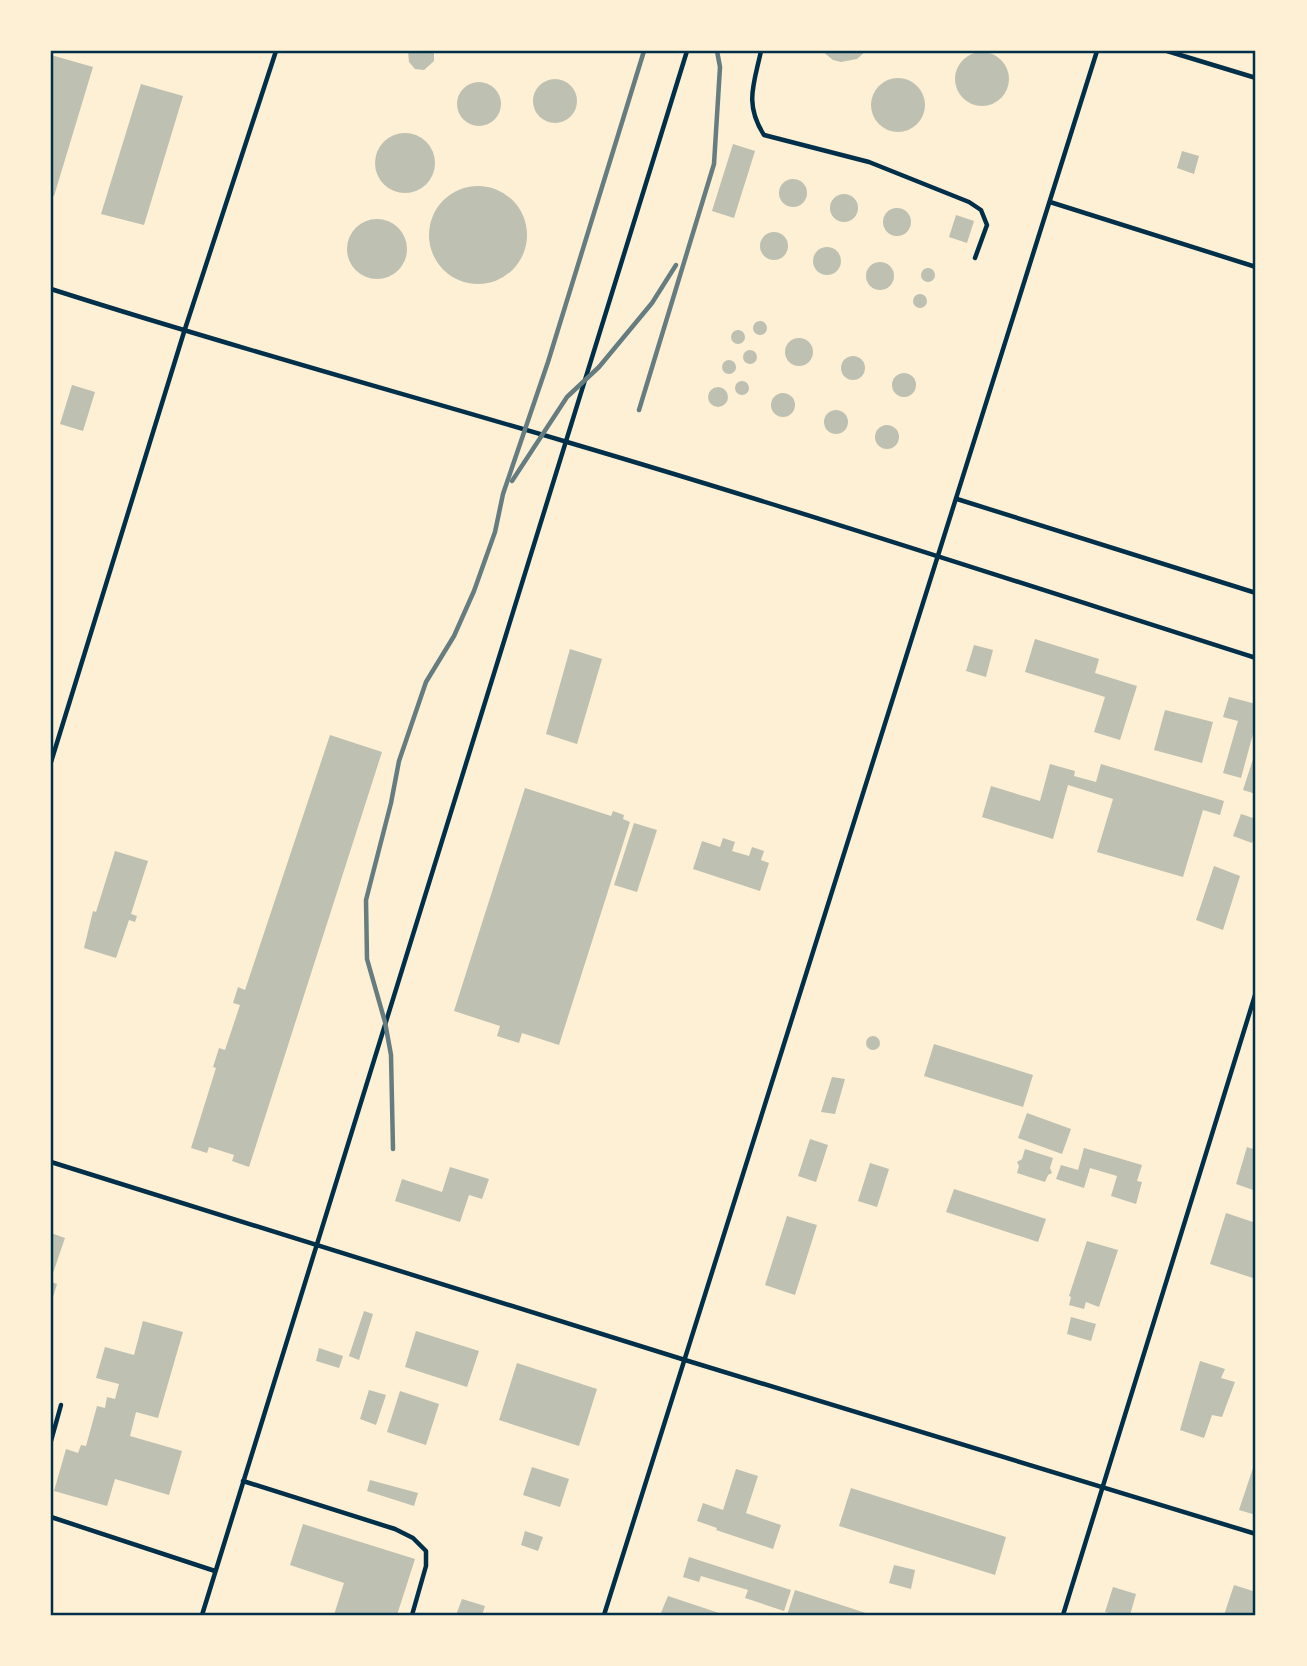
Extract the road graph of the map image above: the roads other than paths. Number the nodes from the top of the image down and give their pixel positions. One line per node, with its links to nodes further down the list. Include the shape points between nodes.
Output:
1 (276, 51): 11 (lane)
2 (687, 51): 12 (lane)
3 (761, 51): 8 (lane, via 752,96 754,119 764,135 869,162 970,202 981,210 987,225)
4 (1097, 51): 7 (lane)
5 (1167, 51): 6 (lane)
6 (1256, 78)
7 (1050, 202): 9 (lane); 13 (lane)
8 (975, 258)
9 (1256, 267)
10 (51, 289): 11 (lane)
11 (184, 332): 12 (lane); 17 (lane)
12 (565, 441): 14 (lane); 20 (lane)
13 (957, 499): 14 (lane); 15 (lane)
14 (939, 556): 16 (lane); 21 (lane)
15 (1256, 593)
16 (1256, 658)
17 (51, 762)
18 (1256, 992): 25 (lane)
19 (51, 1162): 20 (lane)
20 (316, 1245): 21 (lane); 24 (lane)
21 (685, 1360): 25 (lane); 31 (lane)
22 (61, 1405): 23 (lane)
23 (51, 1441)
24 (243, 1481): 28 (lane); 30 (lane, via 413,1538 426,1551 426,1566)
25 (1103, 1487): 27 (lane); 32 (lane)
26 (51, 1517): 28 (lane)
27 (1256, 1534)
28 (215, 1571): 29 (lane)
29 (202, 1615)
30 (412, 1615)
31 (604, 1615)
32 (1063, 1615)

